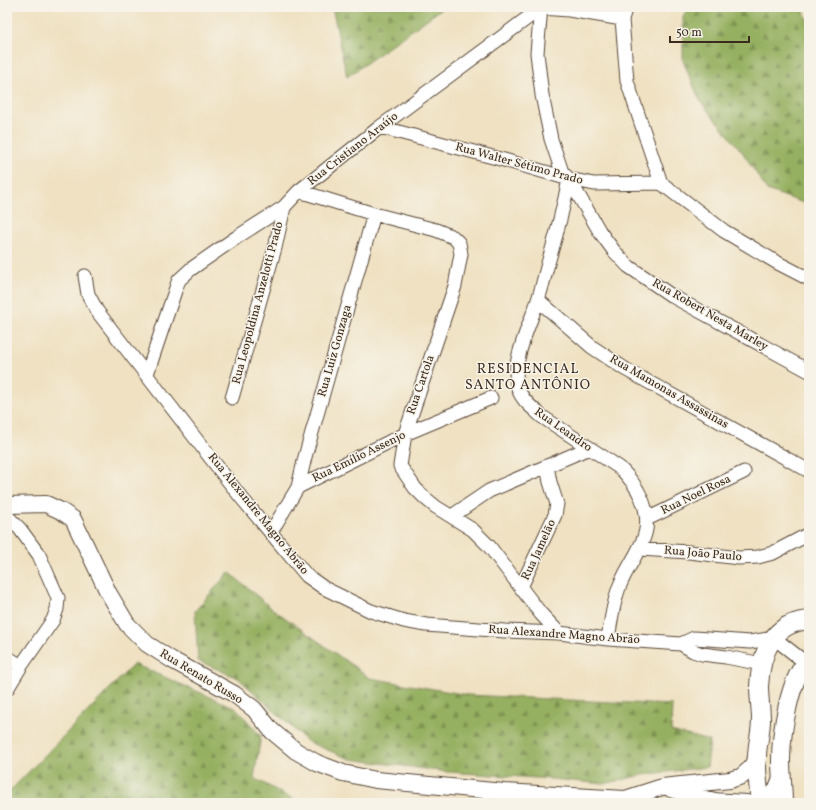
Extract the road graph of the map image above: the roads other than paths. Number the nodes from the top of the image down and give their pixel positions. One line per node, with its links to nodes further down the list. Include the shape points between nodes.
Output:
1 (541, 7): 2 (street); 3 (street, Rua Cristiano Araújo); 4 (street, Rua Robert Nesta Marley, via 537,54 542,95 551,139 562,172)
2 (624, 13): 5 (street, via 627,81)
3 (380, 127): 4 (street, Rua Walter Sétimo Prado); 6 (street, Rua Cristiano Araújo)
4 (569, 179): 5 (street, Rua Walter Sétimo Prado, via 594,184); 11 (street, Rua Leandro); 12 (street, Rua Robert Nesta Marley, via 600,232 628,266 672,296)
5 (661, 183): 10 (street, via 724,230)
6 (299, 191): 7 (street, Rua Cristiano Araújo); 8 (street, Rua Cartola)
7 (284, 207): 13 (street, Rua Cristiano Araújo, via 197,264 179,280); 14 (street, Rua Leopoldina Anzelotti Prado, via 275,248)
8 (374, 214): 16 (street, Rua Cartola, via 444,232 459,244 461,254 455,286); 21 (street, Rua Luiz Gonzaga)
9 (85, 276): 13 (street, Rua Alexandre Magno Abrão, via 88,294 97,312)
10 (809, 279)
11 (538, 300): 17 (street, Rua Leandro, via 519,354 517,388 530,406 542,416); 19 (street, Rua Mamonas Assassinas, via 592,347 625,369)
12 (809, 371)
13 (147, 374): 26 (street, Rua Alexandre Magno Abrão, via 240,496)
14 (232, 398)
15 (491, 398): 16 (street, Rua Emílio Assenjo)
16 (405, 434): 21 (street, Rua Emílio Assenjo); 24 (street, Rua Cartola, via 400,462 403,472 425,498)
17 (589, 448): 18 (street); 25 (street, Rua Leandro, via 630,477 645,505)
18 (547, 466): 24 (street, via 489,491); 29 (street, Rua Jamelão, via 557,508)
19 (809, 471)
20 (744, 472): 25 (street, Rua Noel Rosa)
21 (298, 487): 26 (street, Rua Emílio Assenjo)
22 (7, 505): 45 (street, Rua Renato Russo, via 46,504 73,519 108,592 127,624 147,644 234,694 254,709 272,731 296,751 317,763 342,773 376,780 504,792 625,799)
23 (7, 516): 40 (street, via 20,529 38,555 58,598 53,620)
24 (452, 516): 29 (street, Rua Cartola, via 473,530 489,546)
25 (648, 519): 28 (street)
26 (271, 532): 31 (street, Rua Alexandre Magno Abrão, via 307,576 324,588 370,611 426,625)
27 (809, 534): 28 (street, Rua João Paulo, via 758,558)
28 (639, 549): 33 (street, via 617,594)
29 (521, 587): 31 (street, Rua Cartola)
30 (809, 620): 32 (main road, via 781,629)
31 (559, 633): 33 (street, Rua Alexandre Magno Abrão)
32 (774, 638): 34 (street, via 750,642); 38 (street); 39 (main road)
33 (608, 639): 35 (street, Rua Alexandre Magno Abrão)
34 (726, 640): 35 (street, via 694,638); 37 (street)
35 (681, 644): 37 (street, via 697,652)
36 (7, 657): 40 (street)
37 (726, 657): 39 (street)
38 (807, 662): 44 (main road, via 791,691 784,728)
39 (762, 664): 42 (main road, via 759,686)
40 (21, 666): 41 (street)
41 (7, 690)
42 (761, 721): 43 (main road); 44 (main road, via 766,774 772,778)
43 (757, 757): 45 (street, Rua Renato Russo, via 742,776 730,780); 48 (main road)
44 (782, 766): 48 (street, via 776,790 771,797); 49 (main road)
45 (662, 787): 46 (street)
46 (714, 802): 47 (street)
47 (747, 803)
48 (761, 803)
49 (783, 803)

